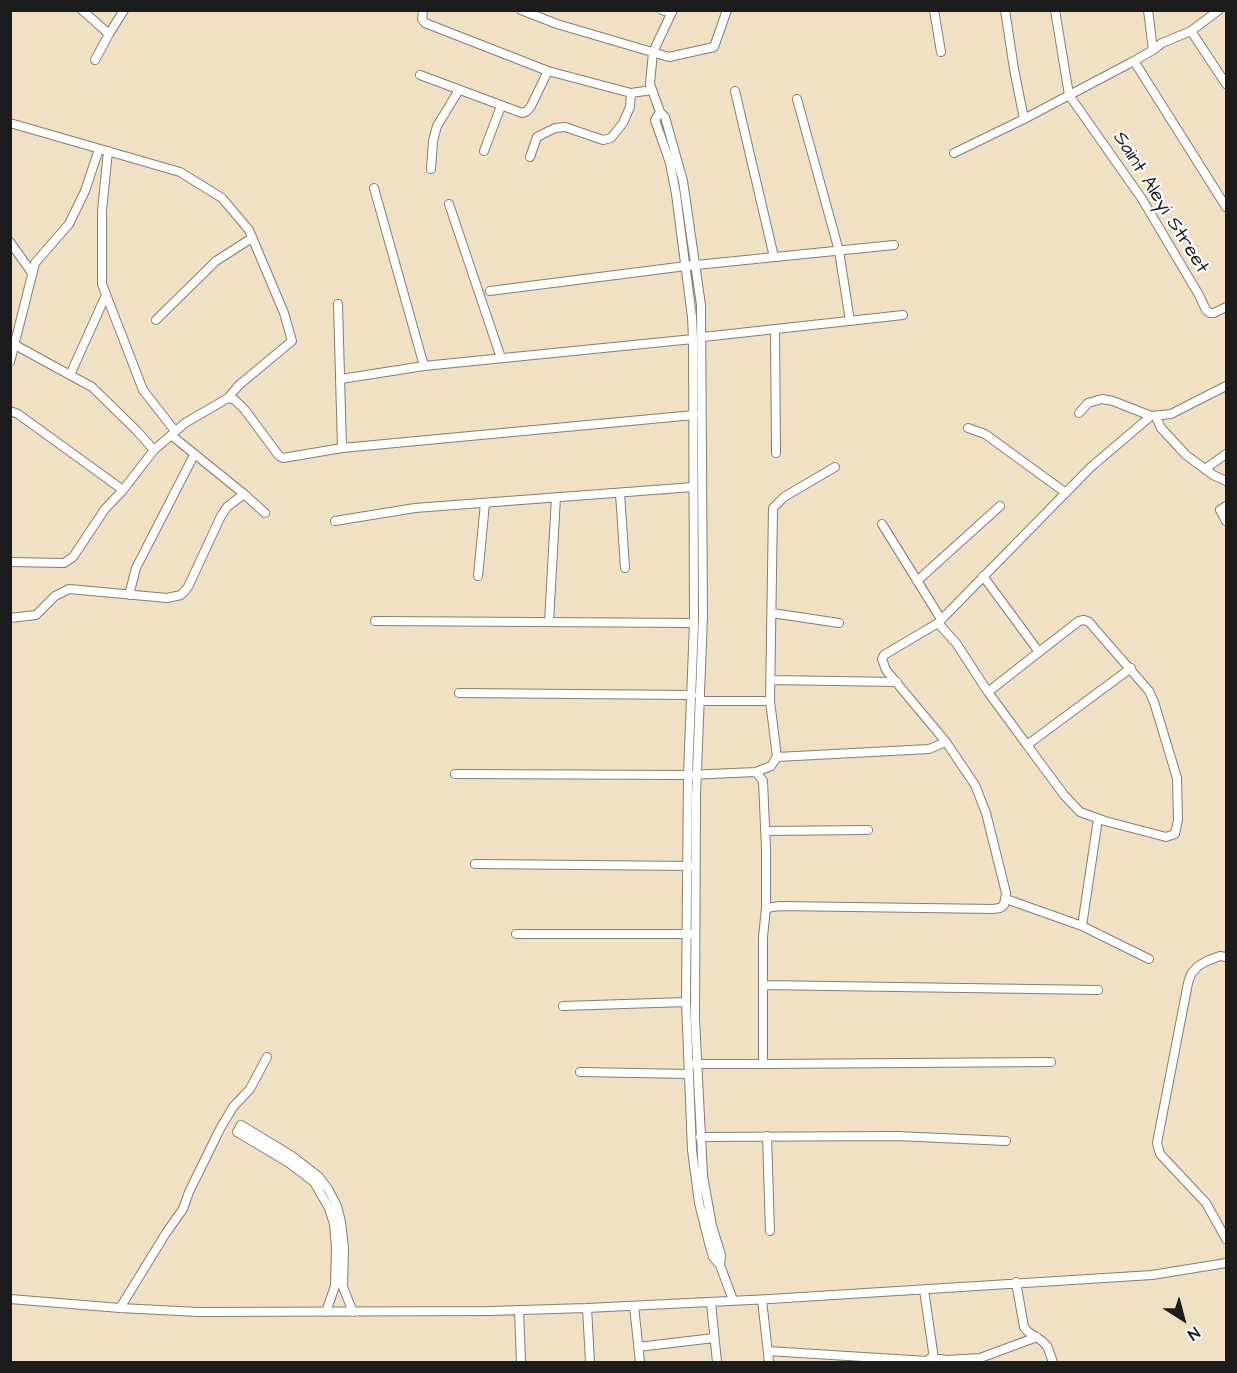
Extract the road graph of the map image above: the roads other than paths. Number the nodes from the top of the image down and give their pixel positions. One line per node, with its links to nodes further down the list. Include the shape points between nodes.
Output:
1 (81, 10): 14 (street)
2 (124, 10): 14 (street)
3 (423, 10): 20 (street, via 425,23)
4 (522, 10): 16 (street)
5 (662, 10): 12 (street)
6 (727, 10): 16 (street, via 714,47 669,57)
7 (934, 10): 17 (street)
8 (1005, 10): 31 (street)
9 (1055, 10): 27 (street)
10 (1148, 10): 15 (street)
11 (1219, 10): 13 (street)
12 (672, 12): 16 (street)
13 (1191, 31): 15 (street); 22 (street)
14 (109, 34): 18 (street)
15 (1153, 51): 19 (street)
16 (653, 52): 24 (street)
17 (941, 52)
18 (95, 60)
19 (1134, 61): 27 (street); 42 (street)
20 (548, 71): 26 (street); 29 (street, via 527,111)
21 (420, 75): 23 (street)
22 (1227, 84)
23 (459, 90): 29 (street); 37 (street, via 437,126)
24 (652, 90): 26 (street); 30 (street)
25 (735, 91): 47 (street)
26 (631, 93): 36 (street, via 623,123 611,138 603,140 555,128 537,137)
27 (1069, 95): 31 (street); 54 (street, Saint Aleyi Street, via 1142,200 1206,310 1214,313)
28 (797, 99): 46 (street)
29 (501, 106): 34 (street)
30 (660, 112): 39 (street, via 672,138); 40 (street, via 655,120)
31 (1024, 119): 35 (street)
32 (10, 123): 33 (street)
33 (103, 150): 43 (street, via 180,172 222,198); 50 (street, via 69,224 35,263); 52 (street, via 102,284)
34 (484, 151)
35 (954, 153)
36 (530, 157)
37 (431, 169)
38 (374, 188): 64 (street)
39 (686, 193): 40 (street); 48 (street)
40 (676, 194): 49 (street)
41 (449, 204): 62 (street)
42 (1227, 207)
43 (252, 238): 56 (street, via 216,261); 69 (street, via 292,341)
44 (10, 242): 50 (street)
45 (894, 245): 46 (street)
46 (839, 251): 47 (street); 57 (street)
47 (774, 258): 48 (street)
48 (696, 265): 49 (street); 59 (street)
49 (686, 266): 51 (street); 61 (street)
50 (32, 273): 60 (street)
51 (490, 291)
52 (106, 295): 65 (street); 75 (street, via 143,390)
53 (338, 304): 67 (street)
54 (1227, 307)
55 (903, 315): 57 (street)
56 (156, 320)
57 (850, 321): 58 (street)
58 (775, 329): 59 (street); 78 (street)
59 (703, 337): 66 (street)
60 (14, 338): 63 (street); 65 (street)
61 (693, 339): 62 (street); 66 (street)
62 (501, 358): 64 (street)
63 (10, 362)
64 (424, 366): 67 (street)
65 (70, 375): 77 (street, via 92,387)
66 (699, 377): 72 (street); 92 (street)
67 (341, 379): 76 (street)
68 (1227, 386): 73 (street, via 1171,414)
69 (228, 398): 75 (street); 76 (street, via 245,410 283,458)
70 (10, 411): 85 (street)
71 (1079, 413): 73 (street, via 1088,403 1102,399)
72 (694, 415): 76 (street); 84 (street)
73 (1154, 416): 82 (street, via 1186,455); 87 (street, via 1091,467)
74 (968, 428): 87 (street, via 985,434)
75 (173, 433): 77 (street); 80 (street)
76 (342, 448)
77 (154, 450): 85 (street)
78 (776, 453)
79 (1227, 454): 82 (street)
80 (194, 455): 88 (street); 104 (street, via 136,568)
81 (835, 467): 105 (street, via 784,497 773,508)
82 (1205, 469): 83 (street)
83 (1227, 482)
84 (693, 487): 86 (street); 90 (street)
85 (123, 490): 99 (street, via 105,509 73,557 64,563)
86 (620, 492): 89 (street); 100 (street)
87 (1066, 493): 102 (street)
88 (244, 494): 95 (street); 104 (street, via 221,516 181,595)
89 (556, 497): 91 (street); 109 (street)
90 (693, 502): 92 (street); 110 (street)
91 (485, 503): 96 (street, via 415,508); 101 (street)
92 (702, 503): 119 (street)
93 (1227, 506): 97 (street, via 1220,510)
94 (1000, 507): 103 (street)
95 (265, 513)
96 (335, 521)
97 (1227, 521)
98 (882, 525): 103 (street)
99 (10, 562)
100 (625, 568)
101 (478, 576)
102 (983, 576): 108 (street); 112 (street)
103 (917, 581): 108 (street)
104 (129, 595): 106 (street, via 69,589 55,596 36,615)
105 (772, 613): 111 (street); 114 (street)
106 (10, 618)
107 (375, 621): 109 (street)
108 (940, 621): 115 (street, via 884,655 883,664); 116 (street)
109 (549, 622): 110 (street)
110 (694, 623): 118 (street)
111 (838, 623)
112 (1039, 652): 113 (street, via 1084,620); 116 (street)
113 (1131, 668): 122 (street); 127 (street, via 1154,702 1170,754 1176,778 1178,828 1166,837)
114 (771, 680): 115 (street); 120 (street)
115 (897, 682): 121 (street)
116 (988, 692): 122 (street)
117 (459, 693): 118 (street)
118 (692, 695): 126 (street)
119 (700, 700): 120 (street); 126 (street)
120 (770, 700): 123 (street)
121 (946, 742): 123 (street, via 930,749); 132 (street, via 978,792)
122 (1027, 745): 127 (street, via 1071,804)
123 (777, 757): 124 (street, via 771,766)
124 (756, 772): 126 (street); 129 (street, via 763,781)
125 (455, 774): 126 (street)
126 (692, 774): 131 (street)
127 (1098, 819): 134 (street)
128 (868, 830): 129 (street)
129 (765, 831): 133 (street)
130 (475, 864): 131 (street)
131 (692, 866): 136 (street)
132 (1006, 899): 133 (street, via 1004,905 993,909); 134 (street)
133 (766, 908): 139 (street)
134 (1082, 926): 138 (street)
135 (516, 934): 136 (street)
136 (692, 934): 141 (street); 145 (street)
137 (1227, 957): 155 (street, via 1220,956 1198,966 1191,974 1156,1143 1160,1154 1206,1203)
138 (1149, 959)
139 (763, 985): 140 (street); 146 (street)
140 (1098, 990)
141 (686, 1002): 142 (street); 145 (street)
142 (563, 1006)
143 (267, 1057): 165 (street, via 250,1089 220,1129 183,1209)
144 (1051, 1062): 146 (street)
145 (693, 1064): 146 (street); 148 (street); 150 (street)
146 (763, 1064)
147 (580, 1072): 148 (street)
148 (689, 1074): 157 (street, via 699,1203 713,1257)
149 (767, 1136): 150 (street); 151 (street); 154 (street)
150 (700, 1137): 157 (street, via 705,1193 721,1255)
151 (1006, 1141)
152 (290, 1159): 152 (street, via 237,1132 238,1128 241,1125); 153 (street, via 317,1180 337,1206)
153 (337, 1223): 168 (street, via 335,1287); 169 (street, via 344,1248 343,1287)
154 (770, 1231)
155 (1227, 1239)
156 (1226, 1263): 158 (street, via 1152,1275)
157 (720, 1266): 161 (street)
158 (1016, 1282): 159 (street); 170 (street, via 1024,1327)
159 (924, 1290): 162 (street); 174 (street)
160 (10, 1299): 165 (street)
161 (733, 1300): 162 (street); 163 (street)
162 (762, 1300): 173 (street)
163 (711, 1302): 164 (street); 171 (street)
164 (634, 1306): 166 (street); 172 (street)
165 (120, 1308): 168 (street)
166 (587, 1308): 167 (street); 177 (street)
167 (519, 1310): 169 (street); 176 (street)
168 (326, 1312): 169 (street)
169 (353, 1312)
170 (1037, 1337): 174 (street, via 980,1358); 181 (street, via 1047,1346)
171 (714, 1338): 172 (street); 179 (street)
172 (638, 1347): 178 (street)
173 (768, 1351): 175 (street); 180 (street)
174 (931, 1358): 175 (street)
175 (856, 1360)
176 (521, 1362)
177 (590, 1362)
178 (640, 1362)
179 (717, 1362)
180 (769, 1362)
181 (1053, 1362)

